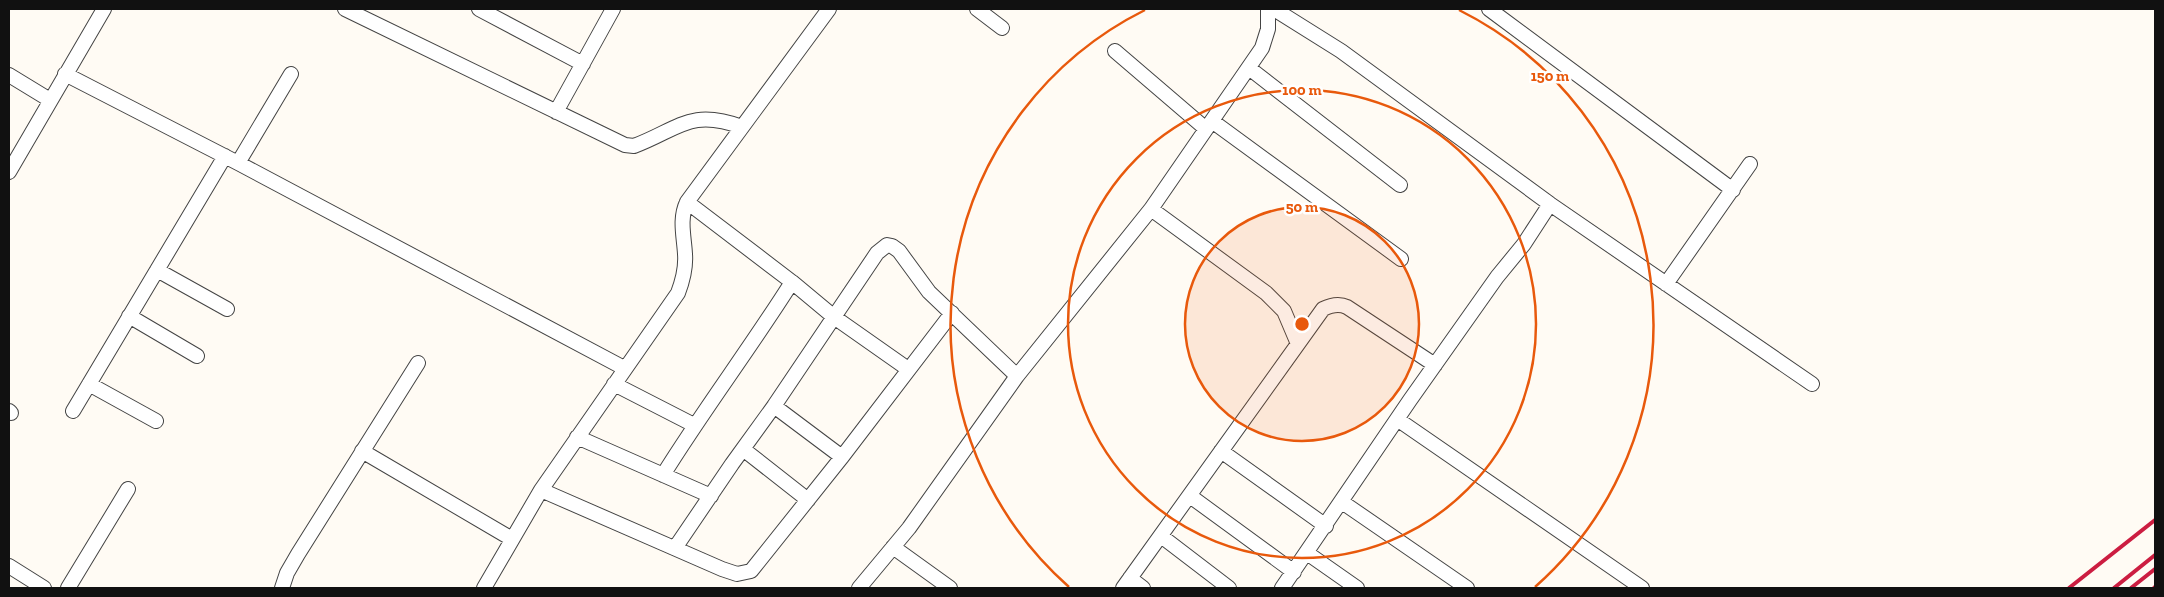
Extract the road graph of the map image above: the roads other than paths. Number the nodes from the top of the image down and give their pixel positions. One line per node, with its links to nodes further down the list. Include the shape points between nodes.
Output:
1 (104, 9): 14 (street)
2 (345, 9): 18 (street)
3 (479, 9): 12 (street)
4 (613, 9): 12 (street)
5 (830, 9): 20 (street)
6 (977, 9): 10 (street)
7 (1268, 9): 13 (street, via 1268,29 1262,48)
8 (1274, 9): 27 (street, via 1341,52)
9 (1490, 9): 25 (street)
10 (1002, 28)
11 (1116, 51): 19 (street)
12 (584, 64): 18 (street)
13 (1249, 68): 19 (street); 24 (street)
14 (65, 74): 17 (street); 21 (street)
15 (291, 74): 21 (street)
16 (9, 75): 17 (street)
17 (50, 100): 23 (street)
18 (556, 112): 20 (street, via 625,145 634,146 691,120 723,120)
19 (1209, 125): 28 (street); 29 (street)
20 (742, 127): 26 (street)
21 (232, 159): 30 (street); 41 (street)
22 (1750, 164): 25 (street)
23 (9, 172)
24 (1400, 185)
25 (1733, 190): 32 (street)
26 (687, 202): 31 (street); 41 (street, via 682,220 684,279 668,309)
27 (1550, 204): 32 (street); 40 (street)
28 (1150, 209): 37 (street, via 1266,293 1284,311); 43 (street)
29 (1401, 260)
30 (157, 270): 33 (street); 35 (street)
31 (792, 282): 36 (street); 51 (street)
32 (1666, 284): 46 (street)
33 (227, 309)
34 (952, 313): 36 (street, via 920,281 899,251 887,245 877,253); 42 (street); 43 (street)
35 (129, 316): 38 (street); 44 (street)
36 (834, 317): 42 (street); 47 (street)
37 (1298, 344): 40 (street, via 1324,309 1342,305); 55 (street)
38 (197, 356)
39 (418, 363): 54 (street)
40 (1435, 365): 49 (street)
41 (624, 368): 45 (street)
42 (908, 369): 56 (street)
43 (1016, 376): 67 (street, via 935,492)
44 (89, 384): 48 (street); 50 (street)
45 (614, 384): 51 (street); 52 (street)
46 (1812, 384)
47 (774, 406): 53 (street); 56 (street)
48 (73, 411)
49 (1397, 419): 63 (street); 84 (street)
50 (156, 421)
51 (694, 425): 57 (street)
52 (577, 437): 57 (street); 59 (street)
53 (742, 449): 60 (street); 62 (street)
54 (362, 451): 66 (street); 75 (street, via 298,554)
55 (1221, 451): 61 (street); 64 (street)
56 (842, 457): 62 (street)
57 (663, 475): 60 (street)
58 (128, 489): 74 (street)
59 (541, 490): 66 (street); 68 (street)
60 (711, 496): 68 (street)
61 (1190, 496): 65 (street); 71 (street)
62 (808, 500): 68 (street, via 751,571 729,572)
63 (1342, 502): 64 (street); 83 (street)
64 (1326, 526): 69 (street)
65 (1161, 536): 72 (street); 80 (street)
66 (512, 539): 76 (street)
67 (892, 547): 77 (street); 78 (street)
68 (675, 548)
69 (1307, 553): 71 (street); 82 (street)
70 (9, 566): 73 (street)
71 (1294, 572): 81 (street)
72 (1127, 583): 79 (street)
73 (44, 588)
74 (68, 588)
75 (282, 588)
76 (484, 588)
77 (859, 588)
78 (950, 588)
79 (1143, 588)
80 (1229, 588)
81 (1282, 588)
82 (1357, 588)
83 (1467, 588)
84 (1642, 588)

